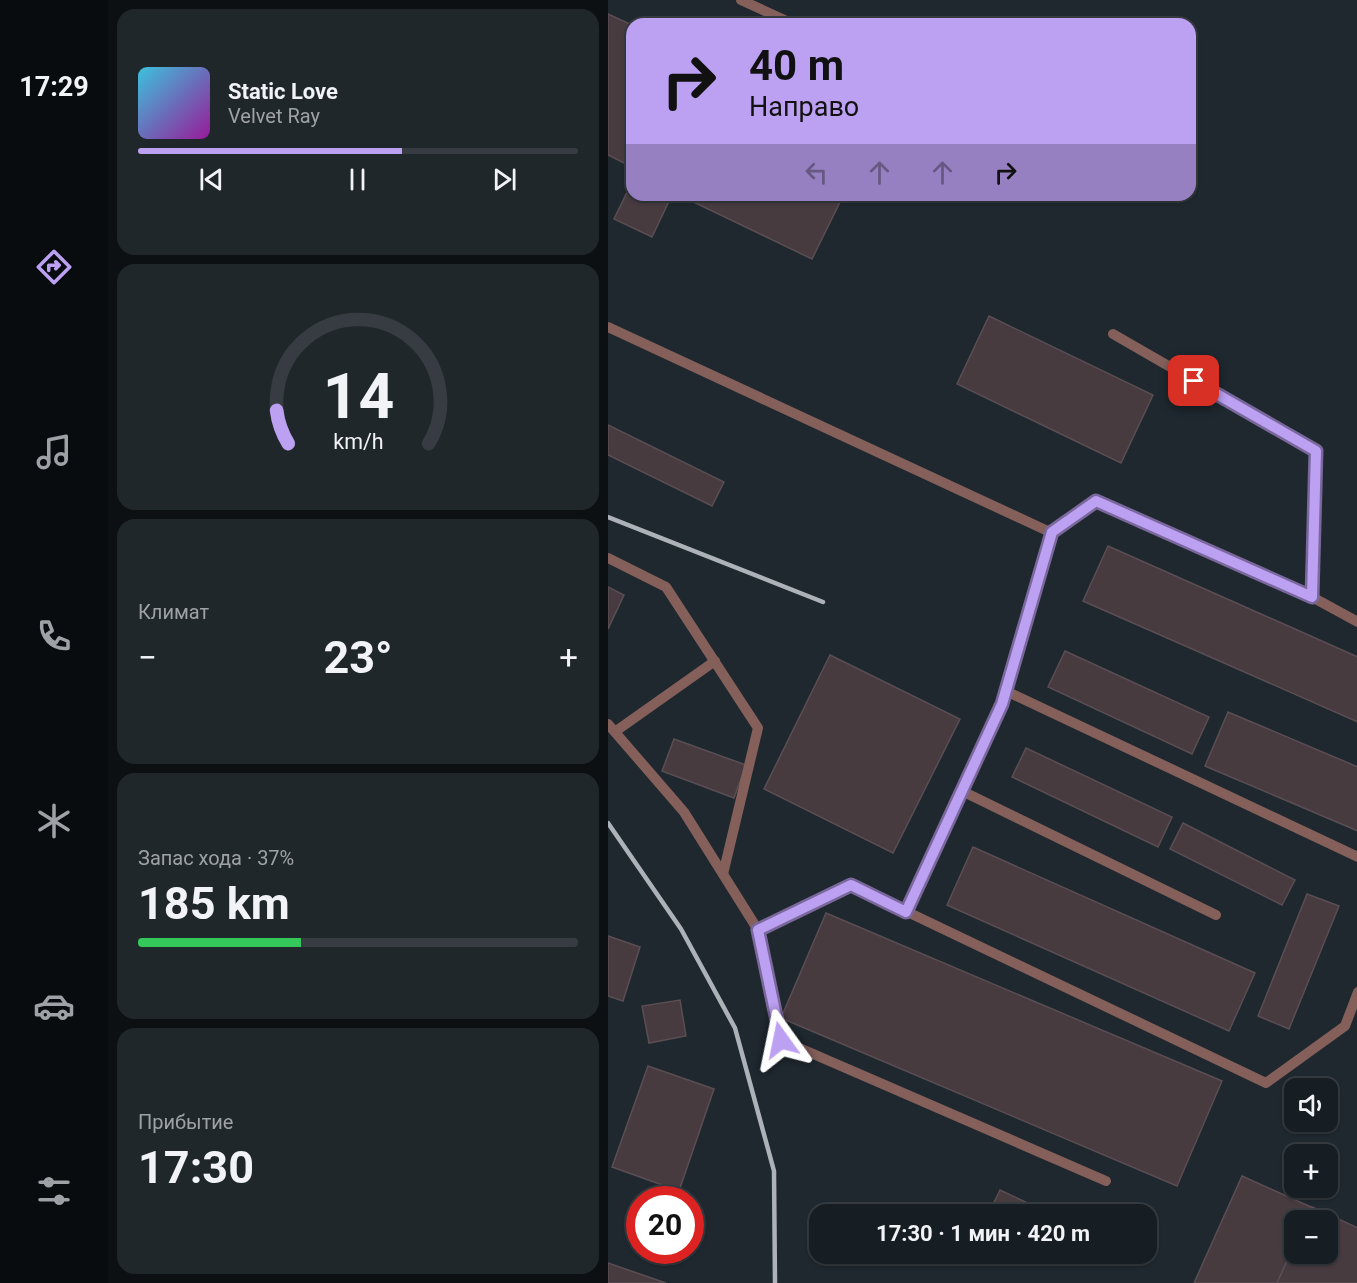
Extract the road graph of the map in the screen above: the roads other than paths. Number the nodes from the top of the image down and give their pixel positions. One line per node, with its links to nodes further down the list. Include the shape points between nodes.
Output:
1 (741, 0): 2 (lane)
2 (780, 18)
3 (608, 327): 5 (lane)
4 (1113, 334): 7 (lane, via 1316,451)
5 (1052, 532): 7 (lane, via 1096,501); 10 (lane)
6 (608, 558): 9 (lane, via 666,587)
7 (1312, 597): 8 (lane)
8 (1358, 621)
9 (715, 661): 11 (lane); 14 (lane, via 758,728)
10 (1006, 691): 12 (lane); 13 (lane)
11 (612, 728): 14 (lane, via 684,812)
12 (962, 791): 15 (lane); 16 (lane)
13 (1358, 856)
14 (723, 874): 17 (lane)
15 (906, 912): 17 (lane, via 851,885); 18 (lane, via 1266,1083 1345,1026)
16 (1216, 915)
17 (758, 930): 19 (lane, via 781,1040)
18 (1358, 992)
19 (1106, 1181)

